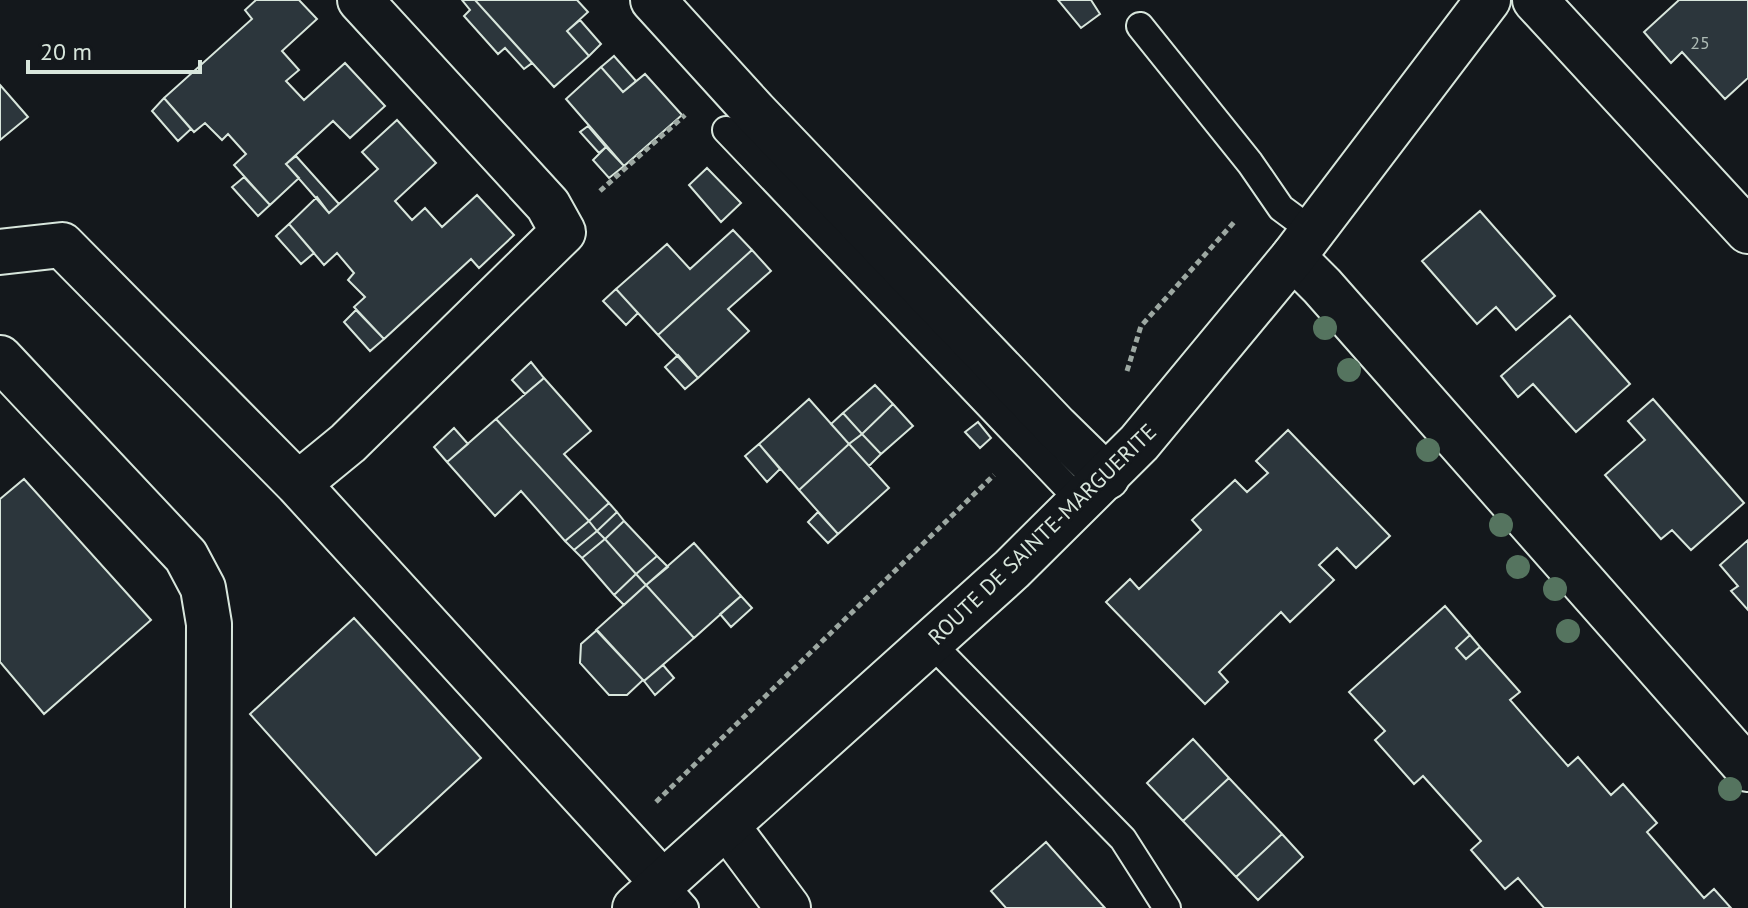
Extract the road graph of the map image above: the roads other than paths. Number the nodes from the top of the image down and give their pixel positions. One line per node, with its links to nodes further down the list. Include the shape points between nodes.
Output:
1 (360, 0): 12 (street, via 548,205 563,232 348,443)
2 (653, 0): 11 (street)
3 (1488, 0): 8 (street, ROUTE DE SAINTE-MARGUERITE)
4 (1535, 0): 7 (street)
5 (1140, 26): 8 (lane, via 1250,163)
6 (726, 130): 11 (lane)
7 (1748, 231)
8 (1302, 244): 13 (street, ROUTE DE SAINTE-MARGUERITE, via 1139,443); 15 (street, via 1322,286)
9 (0, 252): 12 (street, via 62,245)
10 (0, 358): 18 (street, via 186,556 203,588 209,624)
11 (1052, 447): 13 (street)
12 (298, 484): 17 (street, via 620,835)
13 (1094, 490): 14 (street, ROUTE DE SAINTE-MARGUERITE)
14 (931, 643): 16 (street, ROUTE DE SAINTE-MARGUERITE); 20 (lane, via 1123,839)
15 (1748, 769)
16 (727, 826): 17 (street, ROUTE DE SAINTE-MARGUERITE); 19 (street)
17 (661, 900)
18 (208, 908)
19 (788, 908)
20 (1167, 908)

